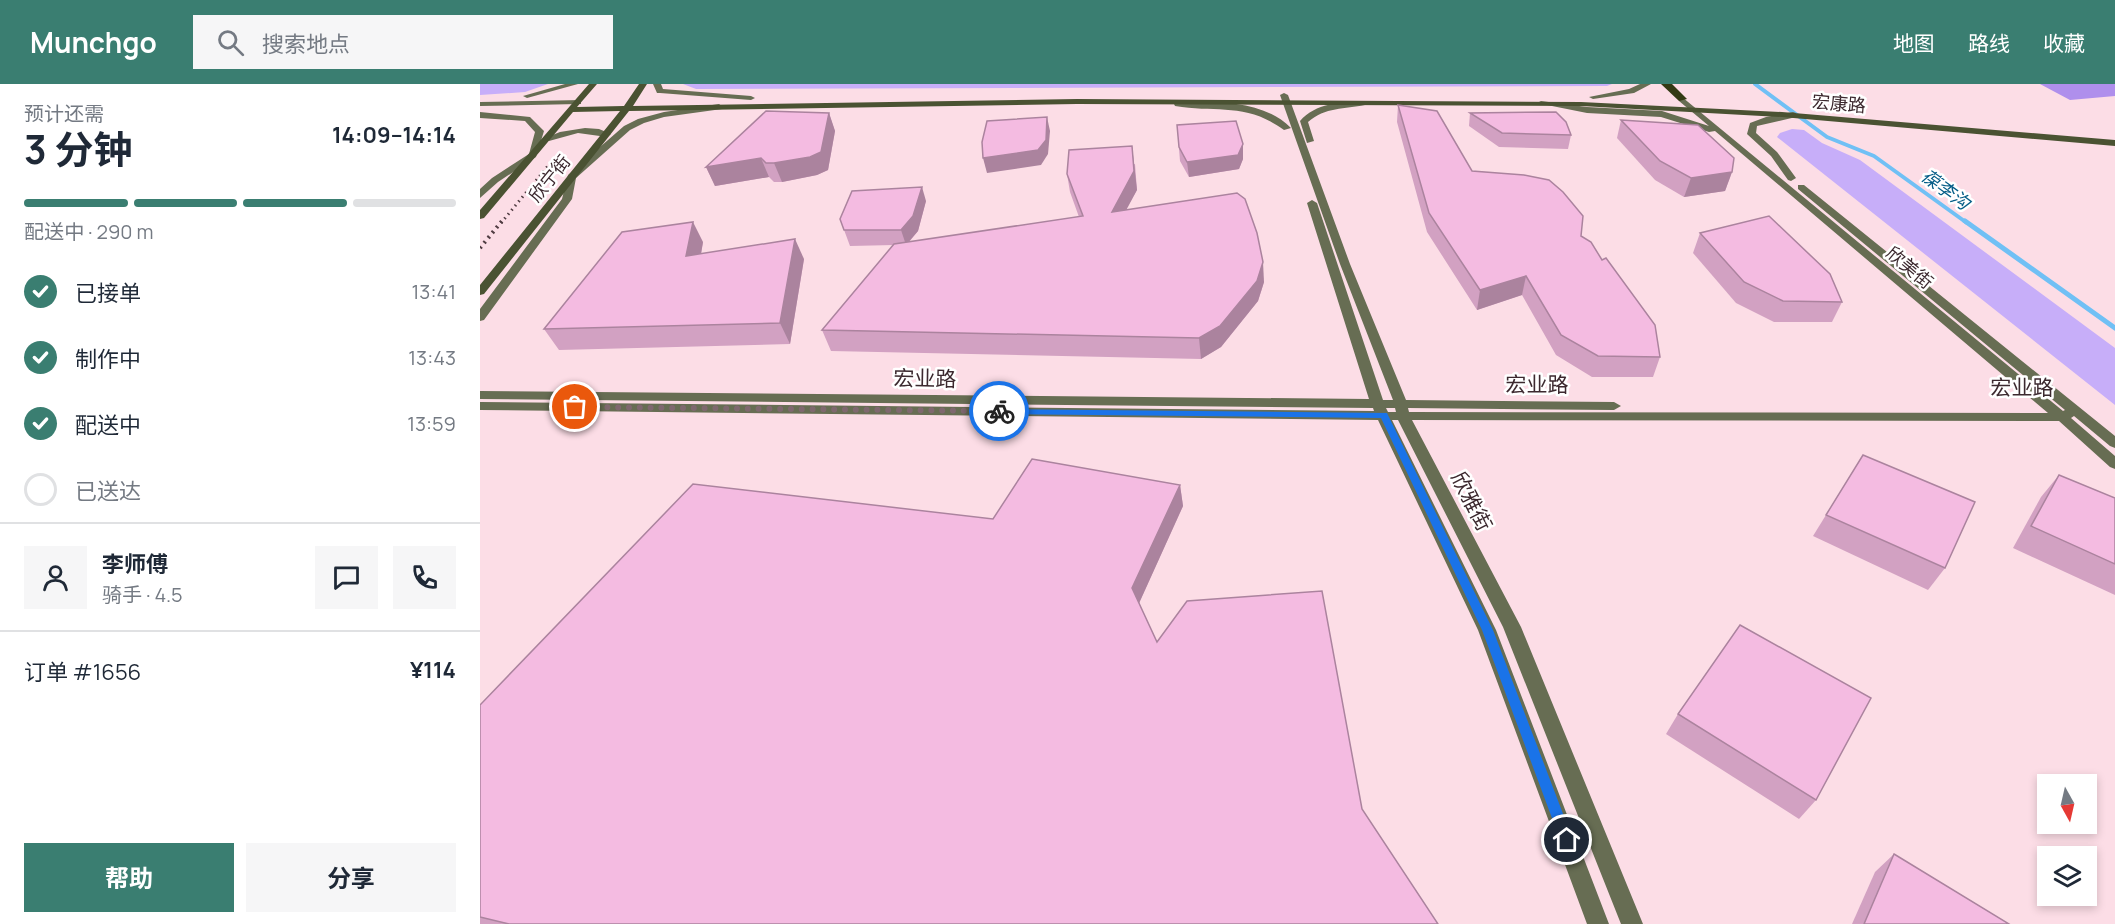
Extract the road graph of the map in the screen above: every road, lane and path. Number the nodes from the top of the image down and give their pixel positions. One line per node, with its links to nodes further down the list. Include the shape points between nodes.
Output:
1 (574, 84): 15 (street)
2 (593, 84): 12 (main road, 欣宁街)
3 (644, 84): 17 (main road, 欣宁街)
4 (657, 84): 8 (street, via 660,91)
5 (1647, 84): 7 (street)
6 (1666, 84): 10 (highway)
7 (1593, 97): 9 (main road, 宏康路); 10 (main road, 宏康路)
8 (751, 98): 9 (main road, 宏康路); 17 (main road, 宏康路)
9 (1282, 98): 11 (main road, 宏康路); 13 (main road, 宏康路); 23 (street, 欣雅街); 30 (street, 欣雅街)
10 (1682, 99): 16 (street, 欣美街)
11 (1115, 100): 18 (main road, 宏康路); 23 (street, via 1247,107 1274,117)
12 (578, 102): 15 (street, 宏康路); 17 (main road, 宏康路); 20 (main road, 欣宁街)
13 (1374, 102): 14 (main road, 宏康路); 30 (street, via 1312,112 1304,121 1311,144)
14 (1538, 103): 16 (main road, 宏康路); 26 (street, via 1662,114)
15 (483, 104)
16 (1695, 104): 19 (street, 欣美街); 25 (main road, 宏康路, via 1764,105); 26 (street, 欣美街)
17 (629, 105): 18 (main road, 宏康路); 20 (main road, 宏康路); 24 (main road, 欣宁街)
18 (721, 106): 31 (street, via 641,121 616,136)
19 (1707, 109): 22 (main road, 宏康路); 32 (street, 欣美街)
20 (572, 110): 21 (street, 宏康路); 27 (main road, 欣宁街)
21 (480, 113): 29 (street, via 520,117 534,124 540,130)
22 (1793, 115): 28 (main road, 宏康路); 32 (street, via 1753,125 1751,134 1774,154)
23 (1287, 128): 40 (street, 欣雅街)
24 (607, 134): 27 (street, via 593,129); 31 (main road, 欣宁街)
25 (2115, 135)
26 (1725, 136): 39 (street, 欣美街)
27 (549, 138): 29 (main road, 欣宁街)
28 (2115, 143)
29 (533, 155): 33 (street); 34 (main road, 欣宁街)
30 (1308, 165): 41 (street, 欣雅街)
31 (570, 177): 35 (main road, 欣宁街); 36 (street, via 567,199)
32 (1791, 178): 42 (street, 欣美街)
33 (480, 195)
34 (480, 216)
35 (480, 292)
36 (480, 317)
37 (480, 395): 40 (street, 宏业路)
38 (480, 406): 40 (street, 宏业路)
39 (2051, 407): 41 (street, 宏业路); 42 (street, 宏业路); 43 (street, 欣美街)
40 (1381, 409): 41 (street, 宏业路); 46 (street, 欣雅街, via 1487,630)
41 (1402, 410): 43 (street, 宏业路); 47 (street, 欣雅街, via 1512,627)
42 (2075, 410): 43 (street, 宏业路); 44 (street, 欣美街)
43 (2062, 417): 45 (street, 欣美街)
44 (2115, 443)
45 (2115, 464)
46 (1598, 924)
47 (1632, 924)

